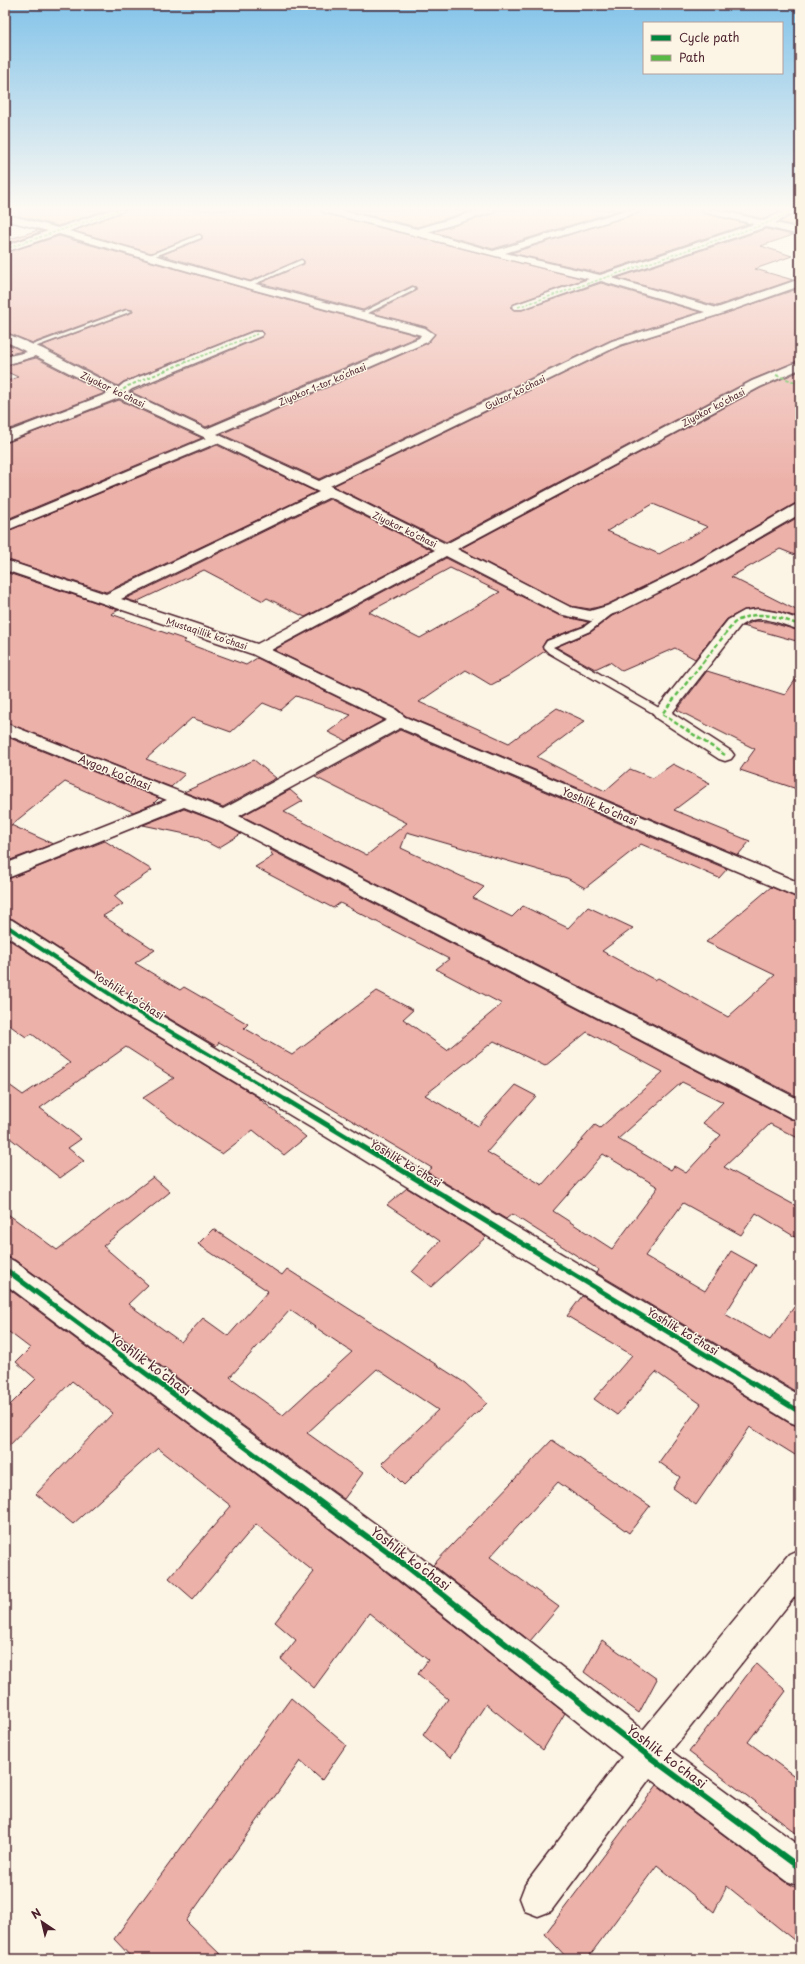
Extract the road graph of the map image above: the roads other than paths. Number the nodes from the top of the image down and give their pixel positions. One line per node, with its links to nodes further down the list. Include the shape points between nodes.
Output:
1 (313, 302): 9 (street)
2 (387, 302): 9 (lane)
3 (536, 302): 6 (street)
4 (682, 302): 8 (street)
5 (746, 302): 8 (street, Gulzor koʻchasi)
6 (518, 308)
7 (129, 311): 12 (lane)
8 (717, 312): 20 (street, Gulzor koʻchasi, via 616,344)
9 (362, 314): 18 (street, Ziyokor 1-tor koʻchasi, via 428,334 423,340)
10 (257, 334): 17 (street, via 128,386)
11 (5, 336): 12 (street, Ziyokor koʻchasi)
12 (34, 350): 13 (street); 17 (street, Ziyokor koʻchasi)
13 (5, 361)
14 (800, 365): 15 (street, Ziyokor koʻchasi)
15 (776, 375): 16 (street); 23 (street, Ziyokor koʻchasi)
16 (800, 384)
17 (119, 393): 18 (street, Ziyokor koʻchasi); 19 (street)
18 (213, 436): 20 (street, Ziyokor koʻchasi); 22 (street, Ziyokor 1-tor koʻchasi)
19 (5, 438)
20 (325, 489): 23 (street, Ziyokor koʻchasi); 25 (street, Gulzor koʻchasi)
21 (800, 508): 26 (street, via 698,567)
22 (5, 527)
23 (447, 550): 26 (street, via 565,611 590,616); 28 (street)
24 (5, 565): 25 (street, Mustaqillik koʻchasi)
25 (105, 600): 28 (street, Mustaqillik koʻchasi)
26 (612, 609): 29 (lane, via 587,629 550,643 548,647)
27 (800, 625): 29 (street, via 762,614 742,616)
28 (258, 650): 30 (street, Mustaqillik koʻchasi, via 389,712)
29 (662, 714): 32 (street)
30 (399, 721): 34 (street); 36 (street, Yoshlik koʻchasi)
31 (5, 728): 33 (street, Avgon koʻchasi)
32 (725, 755)
33 (184, 800): 34 (street, Avgon koʻchasi); 35 (street)
34 (224, 816): 38 (street)
35 (5, 872)
36 (800, 891)
37 (5, 925): 40 (street, Yoshlik koʻchasi, via 134,1010)
38 (800, 1111)
39 (5, 1269): 42 (street, Yoshlik koʻchasi, via 400,1561)
40 (800, 1412)
41 (800, 1565): 42 (street)
42 (646, 1754): 43 (street, Yoshlik koʻchasi); 44 (street)
43 (800, 1868)
44 (538, 1898)

